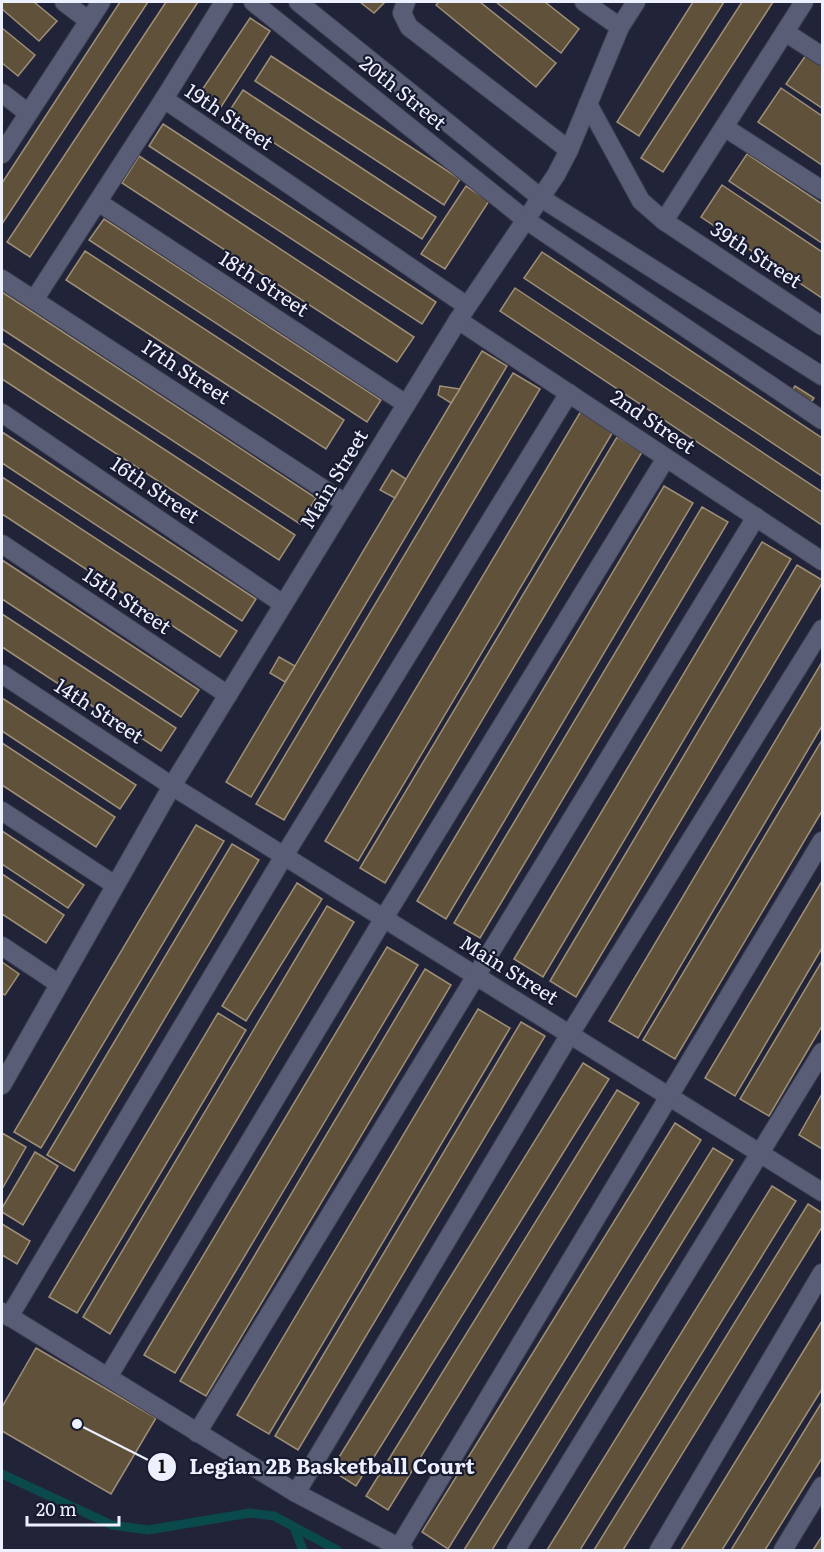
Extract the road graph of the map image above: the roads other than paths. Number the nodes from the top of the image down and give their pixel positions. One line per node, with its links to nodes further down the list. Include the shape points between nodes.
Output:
1 (64, 2): 10 (street)
2 (101, 2): 10 (street)
3 (224, 2): 15 (street)
4 (252, 2): 24 (street, 20th Street)
5 (298, 2): 22 (street)
6 (406, 2): 19 (street, via 402,14 409,27)
7 (584, 2): 11 (street)
8 (636, 2): 11 (street, Main Street)
9 (804, 2): 12 (street)
10 (89, 21): 17 (street)
11 (620, 27): 16 (street, Main Street)
12 (785, 32): 13 (street); 18 (street)
13 (822, 56)
14 (2, 93): 17 (street)
15 (164, 99): 23 (street, 19th Street); 28 (street, 19th Street)
16 (588, 104): 19 (street, Main Street); 25 (street, 39th Street, via 641,201)
17 (28, 113): 20 (street)
18 (724, 127): 21 (street); 25 (street)
19 (568, 150): 22 (street, Main Street)
20 (2, 154)
21 (822, 190)
22 (542, 196): 24 (street, Main Street); 30 (street)
23 (98, 202): 27 (street, 19th Street); 32 (street, 18th Street)
24 (526, 220): 28 (street, Main Street); 34 (street, 20th Street)
25 (664, 221): 29 (street, 39th Street)
26 (2, 279): 27 (street, 17th Street)
27 (34, 300): 36 (street, 17th Street)
28 (462, 313): 31 (street, 2nd Street); 32 (street, Main Street)
29 (822, 326)
30 (822, 376)
31 (569, 393): 35 (street, 2nd Street); 47 (street)
32 (406, 404): 36 (street, Main Street)
33 (2, 413): 40 (street, 16th Street)
34 (822, 420)
35 (666, 458): 37 (street, 2nd Street); 49 (street)
36 (345, 503): 40 (street, Main Street)
37 (756, 517): 39 (street, 2nd Street); 51 (street)
38 (2, 544): 43 (street, 15th Street)
39 (822, 561)
40 (284, 604): 43 (street, Main Street)
41 (822, 629): 53 (street)
42 (2, 674): 44 (street, 14th Street)
43 (228, 695): 44 (street, Main Street)
44 (172, 786): 47 (street, Main Street); 48 (street, Main Street)
45 (2, 811): 48 (street)
46 (822, 841): 56 (street)
47 (284, 856): 49 (street, Main Street); 60 (street)
48 (115, 885): 52 (street, Main Street)
49 (384, 918): 51 (street, Main Street); 61 (street)
50 (2, 946): 52 (street)
51 (476, 976): 53 (street, Main Street); 62 (street)
52 (59, 984): 55 (street, Main Street)
53 (570, 1034): 56 (street, Main Street); 64 (street)
54 (822, 1052): 57 (street)
55 (2, 1085)
56 (670, 1097): 57 (street, Main Street); 65 (street)
57 (760, 1153): 58 (street, Main Street); 66 (street)
58 (822, 1192)
59 (822, 1273): 67 (street)
60 (5, 1315): 61 (street)
61 (108, 1377): 62 (street)
62 (197, 1432): 64 (street)
63 (822, 1486): 68 (street)
64 (296, 1493): 65 (street)
65 (402, 1549)
66 (516, 1551)
67 (659, 1551)
68 (783, 1551)

